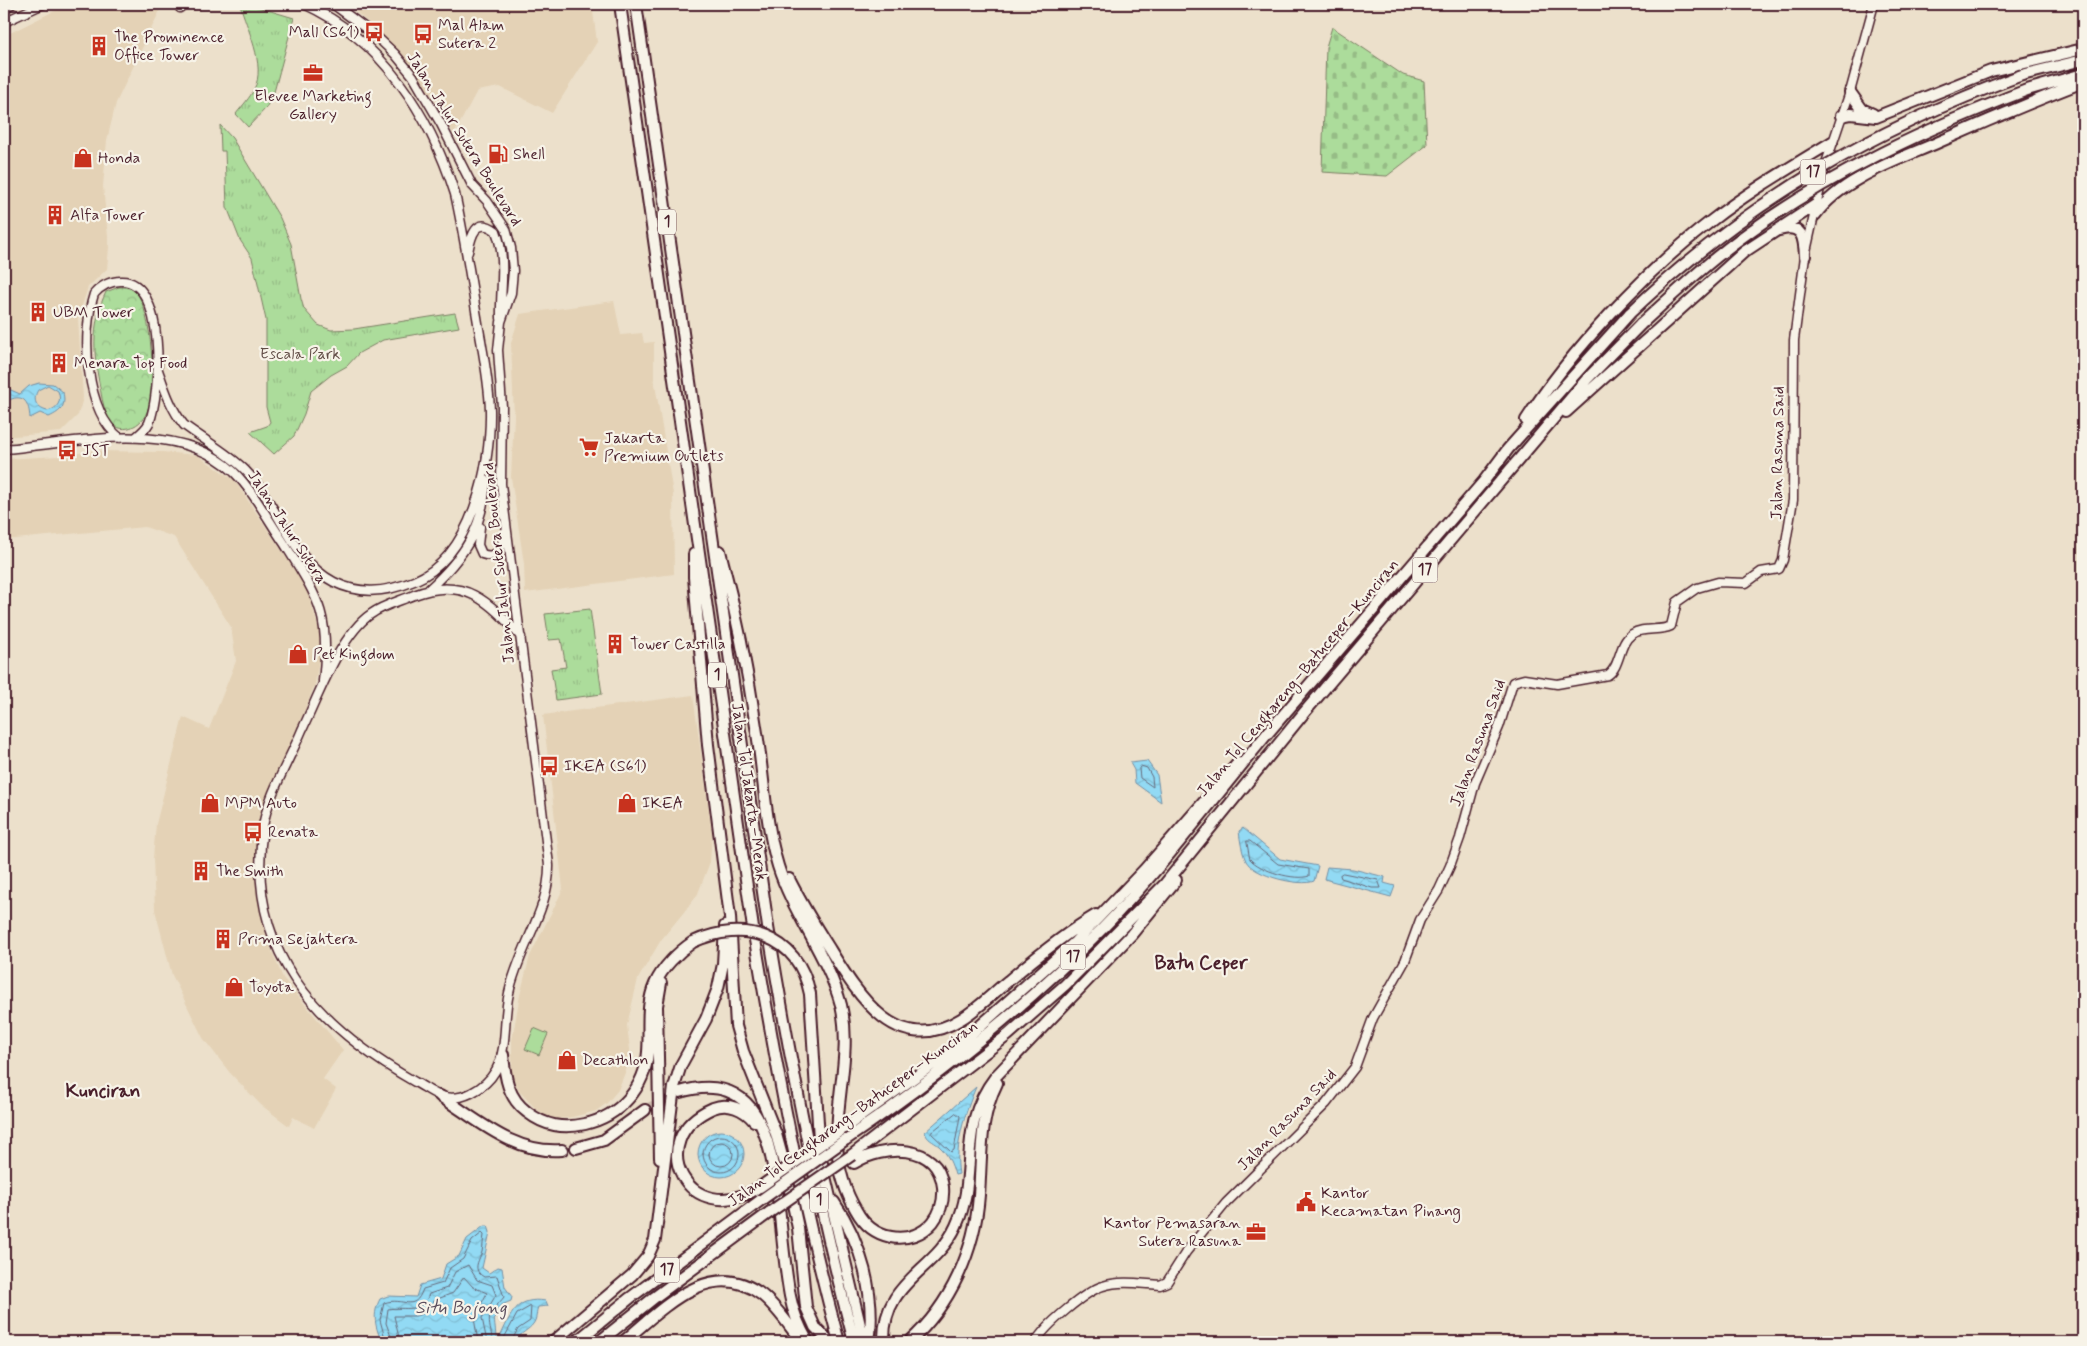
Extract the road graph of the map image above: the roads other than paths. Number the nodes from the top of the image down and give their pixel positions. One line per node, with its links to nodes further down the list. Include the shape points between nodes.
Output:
1 (12, 4): 8 (main road)
2 (43, 4): 9 (main road)
3 (333, 4): 27 (main road, Jalan Jalur Sutera Boulevard, via 376,36 413,76 472,185 506,229 513,271 511,293)
4 (620, 4): 38 (highway, Jalan Tol Jakarta–Merak / 1)
5 (636, 4): 36 (highway, Jalan Tol Jakarta–Merak / 1)
6 (1874, 4): 14 (main road, Jalan Rasuna Said)
7 (309, 5): 26 (main road, Jalan Jalur Sutera Boulevard, via 370,50 394,75 426,122 455,194)
8 (4, 8)
9 (4, 22)
10 (2083, 49): 15 (highway, via 1991,71)
11 (2083, 60): 33 (highway, Jalan Tol Cengkareng–Batuceper–Kunciran / 17, bridge, via 2022,75 1926,113 1825,165 1741,220 1693,255 1630,313)
12 (2083, 74): 31 (highway, Jalan Tol Cengkareng–Batuceper–Kunciran / 17, bridge, via 2027,90 1932,128 1832,179 1747,234 1704,267 1642,324 1587,379)
13 (2083, 82): 21 (highway, via 1887,164)
14 (1850, 92): 15 (highway, via 1862,109); 16 (main road, Jalan Rasuna Said)
15 (1884, 115): 16 (highway, via 1870,118 1851,114)
16 (1841, 116): 17 (main road, Jalan Rasuna Said)
17 (1832, 142): 18 (highway); 19 (main road, Jalan Rasuna Said)
18 (1806, 158): 19 (highway, via 1819,157); 33 (highway, via 1712,220 1643,281 1594,332 1536,404)
19 (1825, 166): 20 (main road, Jalan Rasuna Said)
20 (1821, 187): 21 (highway, via 1826,193); 22 (main road, Jalan Rasuna Said)
21 (1837, 193): 23 (highway)
22 (1818, 204): 23 (main road, Jalan Rasuna Said); 24 (highway)
23 (1815, 215): 25 (main road, Jalan Rasuna Said)
24 (1775, 231): 25 (highway, via 1788,227 1796,230 1804,240); 31 (highway, via 1744,252)
25 (1805, 256): 72 (main road, Jalan Rasuna Said, via 1794,340 1794,500 1782,565 1776,570 1761,572 1746,583 1710,584 1688,593 1677,602 1671,626 1639,630 1628,638 1608,675 1557,684 1524,679 1513,682 1499,727 1475,784 1450,866 1420,920 1405,961 1377,1010 1352,1071 1326,1104 1226,1203 1186,1252 1167,1282 1100,1287 1050,1323)
26 (467, 258): 27 (main road, via 471,236 477,229 483,225 496,231 504,267); 34 (main road, Jalan Jalur Sutera Boulevard, via 489,396)
27 (501, 322): 37 (main road, Jalan Jalur Sutera Boulevard, via 498,350 502,407 501,484)
28 (158, 370): 29 (main road, via 149,423); 30 (main road, via 157,341 147,299 128,281 106,284 98,289 92,301 88,348 90,378 103,418); 34 (main road, Jalan Jalur Sutera Boulevard, via 170,405 184,425 245,471 263,492 308,561 324,576 348,587 365,591 397,588 422,578 447,558 464,530 482,483)
29 (136, 437): 30 (main road, Jalan Jalur Sutera); 41 (main road, Jalan Jalur Sutera, via 201,450 235,473 318,601 326,636)
30 (120, 438): 32 (main road, Jalan Jalur Sutera)
31 (1532, 444): 43 (highway, Jalan Tol Cengkareng–Batuceper–Kunciran / 17, via 1302,714)
32 (4, 449)
33 (1508, 449): 42 (highway, Jalan Tol Cengkareng–Batuceper–Kunciran / 17)
34 (487, 458): 35 (main road)
35 (485, 503): 37 (main road, via 478,545 482,554 489,557 501,550); 39 (main road, via 465,551)
36 (708, 506): 44 (highway, via 730,589 751,691); 67 (highway, Jalan Tol Jakarta–Merak / 1, via 789,1056 825,1231)
37 (505, 515): 40 (main road, Jalan Jalur Sutera Boulevard)
38 (694, 520): 45 (highway, via 694,577 707,725); 66 (highway, Jalan Tol Jakarta–Merak / 1, via 775,1060 821,1274)
39 (429, 589): 40 (main road, Jalan Jalur Sutera, via 449,588 475,595 498,612); 41 (main road, Jalan Jalur Sutera, via 364,618)
40 (521, 637): 48 (main road, Jalan Jalur Sutera Boulevard, via 549,876 547,894 526,939 510,988)
41 (322, 685): 51 (main road, Jalan Jalur Sutera, via 263,825 261,894 270,929 284,963 308,999 334,1026 382,1063)
42 (1266, 736): 46 (highway, via 1224,776); 60 (highway, Jalan Tol Cengkareng–Batuceper–Kunciran / 17, bridge, via 1142,887 1056,974 966,1053 761,1200)
43 (1216, 824): 49 (highway, via 1144,922); 56 (highway, 17, via 1165,884 1064,985)
44 (773, 844): 46 (highway, via 801,902 857,992 883,1019 906,1029 931,1030 962,1019 1053,943); 56 (highway, via 790,897 834,985 842,1009 843,1046 836,1138 850,1200 864,1222 883,1235 908,1237 934,1221 943,1202 942,1183 938,1171 925,1158 906,1150 890,1149)
45 (724, 860): 58 (highway, via 722,976 710,1010 686,1054 676,1081); 65 (highway, via 736,1026 785,1167 798,1228 805,1301 815,1327)
46 (1107, 908): 55 (highway, bridge, via 1075,942 968,1038 760,1187 729,1200 713,1199 697,1192 688,1183 680,1170 677,1156 680,1139 698,1116 714,1108 730,1106 741,1110 760,1128)
47 (668, 966): 48 (highway, via 655,983 651,996 648,1053 643,1073 630,1098 610,1114 568,1127 538,1120 520,1106 511,1093 505,1077); 57 (highway, bridge, via 693,942 735,930 769,938 796,960 810,994 819,1150); 58 (highway, via 657,1006)
48 (503, 1055): 51 (main road, via 491,1078 477,1090 464,1096)
49 (1009, 1063): 70 (highway, via 985,1092 973,1120 965,1196 957,1224 946,1242 895,1296 886,1322); 71 (highway, via 990,1098 984,1118 978,1206 965,1258 944,1301)
50 (680, 1092): 55 (highway, via 715,1089 737,1097 760,1121)
51 (440, 1096): 54 (highway, via 515,1144 540,1151)
52 (645, 1110): 53 (highway, via 604,1140)
53 (576, 1148)
54 (562, 1150)
55 (771, 1153): 64 (highway, via 790,1296 795,1316)
56 (853, 1159): 61 (highway, 17, bridge, via 770,1214)
57 (830, 1195): 68 (highway); 69 (highway, via 850,1228 858,1250 870,1303)
58 (660, 1206): 59 (highway, via 655,1240 643,1263)
59 (553, 1342)
60 (576, 1342)
61 (598, 1342)
62 (623, 1342): 63 (highway, via 668,1303 691,1289 717,1281 736,1283 760,1294)
63 (802, 1342)
64 (808, 1342)
65 (830, 1342)
66 (839, 1342)
67 (854, 1342)
68 (864, 1342)
69 (869, 1342)
70 (884, 1342)
71 (910, 1342)
72 (1036, 1342)

